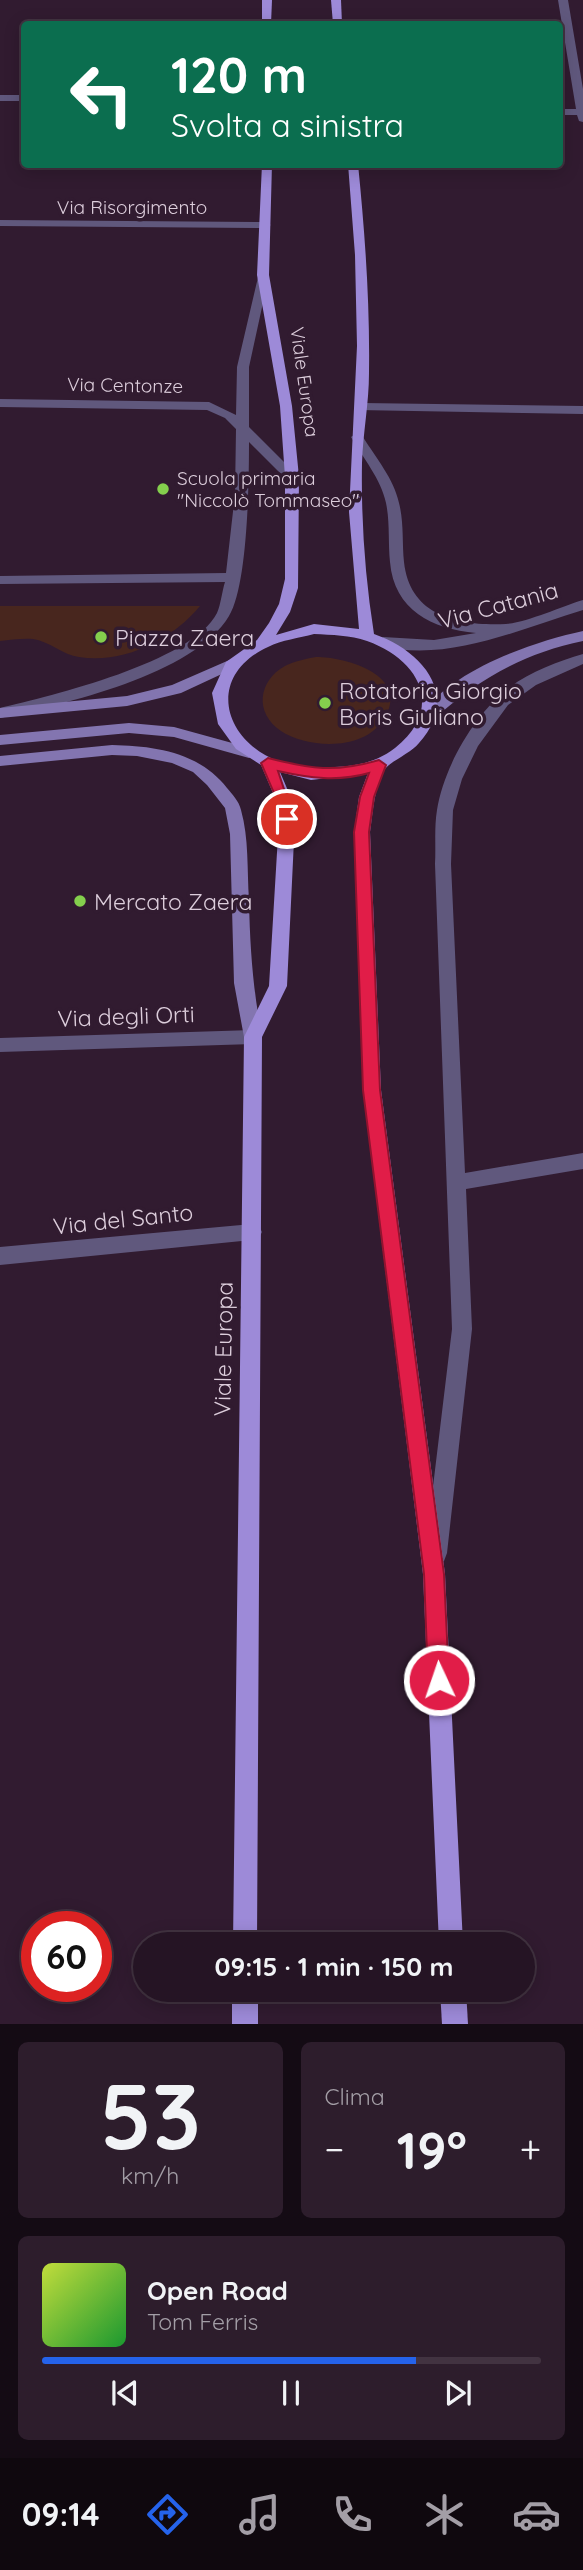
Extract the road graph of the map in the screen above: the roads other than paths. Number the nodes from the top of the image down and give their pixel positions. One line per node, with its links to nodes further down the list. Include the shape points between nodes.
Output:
1 (267, 0): 4 (main road)
2 (336, 0): 5 (main road)
3 (563, 0): 6 (street)
4 (267, 21)
5 (338, 21)
6 (568, 26): 10 (street)
7 (0, 98): 8 (street)
8 (21, 98)
9 (563, 112): 10 (street)
10 (583, 114)
11 (267, 168): 14 (main road, Viale Europa)
12 (353, 168): 17 (main road, Viale Europa, via 362,264)
13 (0, 223): 14 (street, Via Risorgimento)
14 (265, 225): 15 (main road, Viale Europa)
15 (263, 275): 19 (street, via 243,367); 21 (main road, Viale Europa, via 286,406)
16 (0, 403): 19 (street, Via Centonze, via 209,406 229,415)
17 (362, 407): 18 (street); 20 (main road, Viale Europa)
18 (583, 410)
19 (242, 428): 21 (street, Via Centonze); 22 (street, via 242,494)
20 (357, 437): 25 (street, via 393,502 400,580 413,603 451,625); 26 (main road, Viale Europa, via 359,593)
21 (292, 477): 28 (main road, Viale Europa, via 291,594)
22 (233, 577): 23 (street); 32 (street, via 224,613 186,649 106,686)
23 (0, 580)
24 (583, 605): 25 (street, Via Catania)
25 (504, 628): 29 (street, Via Catania, via 447,645)
26 (367, 635): 28 (main road, via 314,629); 29 (main road)
27 (583, 636): 33 (main road, via 498,665 465,683)
28 (264, 641): 31 (main road)
29 (383, 642): 33 (main road, via 402,653 421,674 431,698)
30 (583, 659): 42 (street, via 528,683 499,706 454,777 445,811 443,864)
31 (234, 663): 32 (main road, via 152,696 87,707); 35 (main road, via 221,684 219,709 228,732)
32 (0, 713)
33 (429, 715): 38 (main road, via 418,738)
34 (0, 740): 35 (main road, via 129,728 174,732)
35 (249, 753): 37 (main road)
36 (0, 761): 39 (main road, via 137,751 175,758 213,781 233,807 238,834 243,983)
37 (268, 763): 38 (main road, via 312,774 358,772); 39 (main road, Viale Europa, via 287,819 278,986)
38 (379, 765): 45 (main road, via 367,797 362,832 372,1090)
39 (253, 1037): 40 (street, Via degli Orti); 43 (main road, Viale Europa)
40 (0, 1045)
41 (583, 1161): 42 (street)
42 (456, 1183): 45 (street, via 462,1329)
43 (252, 1231): 44 (street, Via del Santo); 46 (main road, Viale Europa)
44 (0, 1256)
45 (434, 1574): 47 (main road)
46 (245, 1932)
47 (450, 1932)
48 (245, 2002): 50 (main road)
49 (454, 2002): 51 (main road)
50 (245, 2024)
51 (455, 2024)

